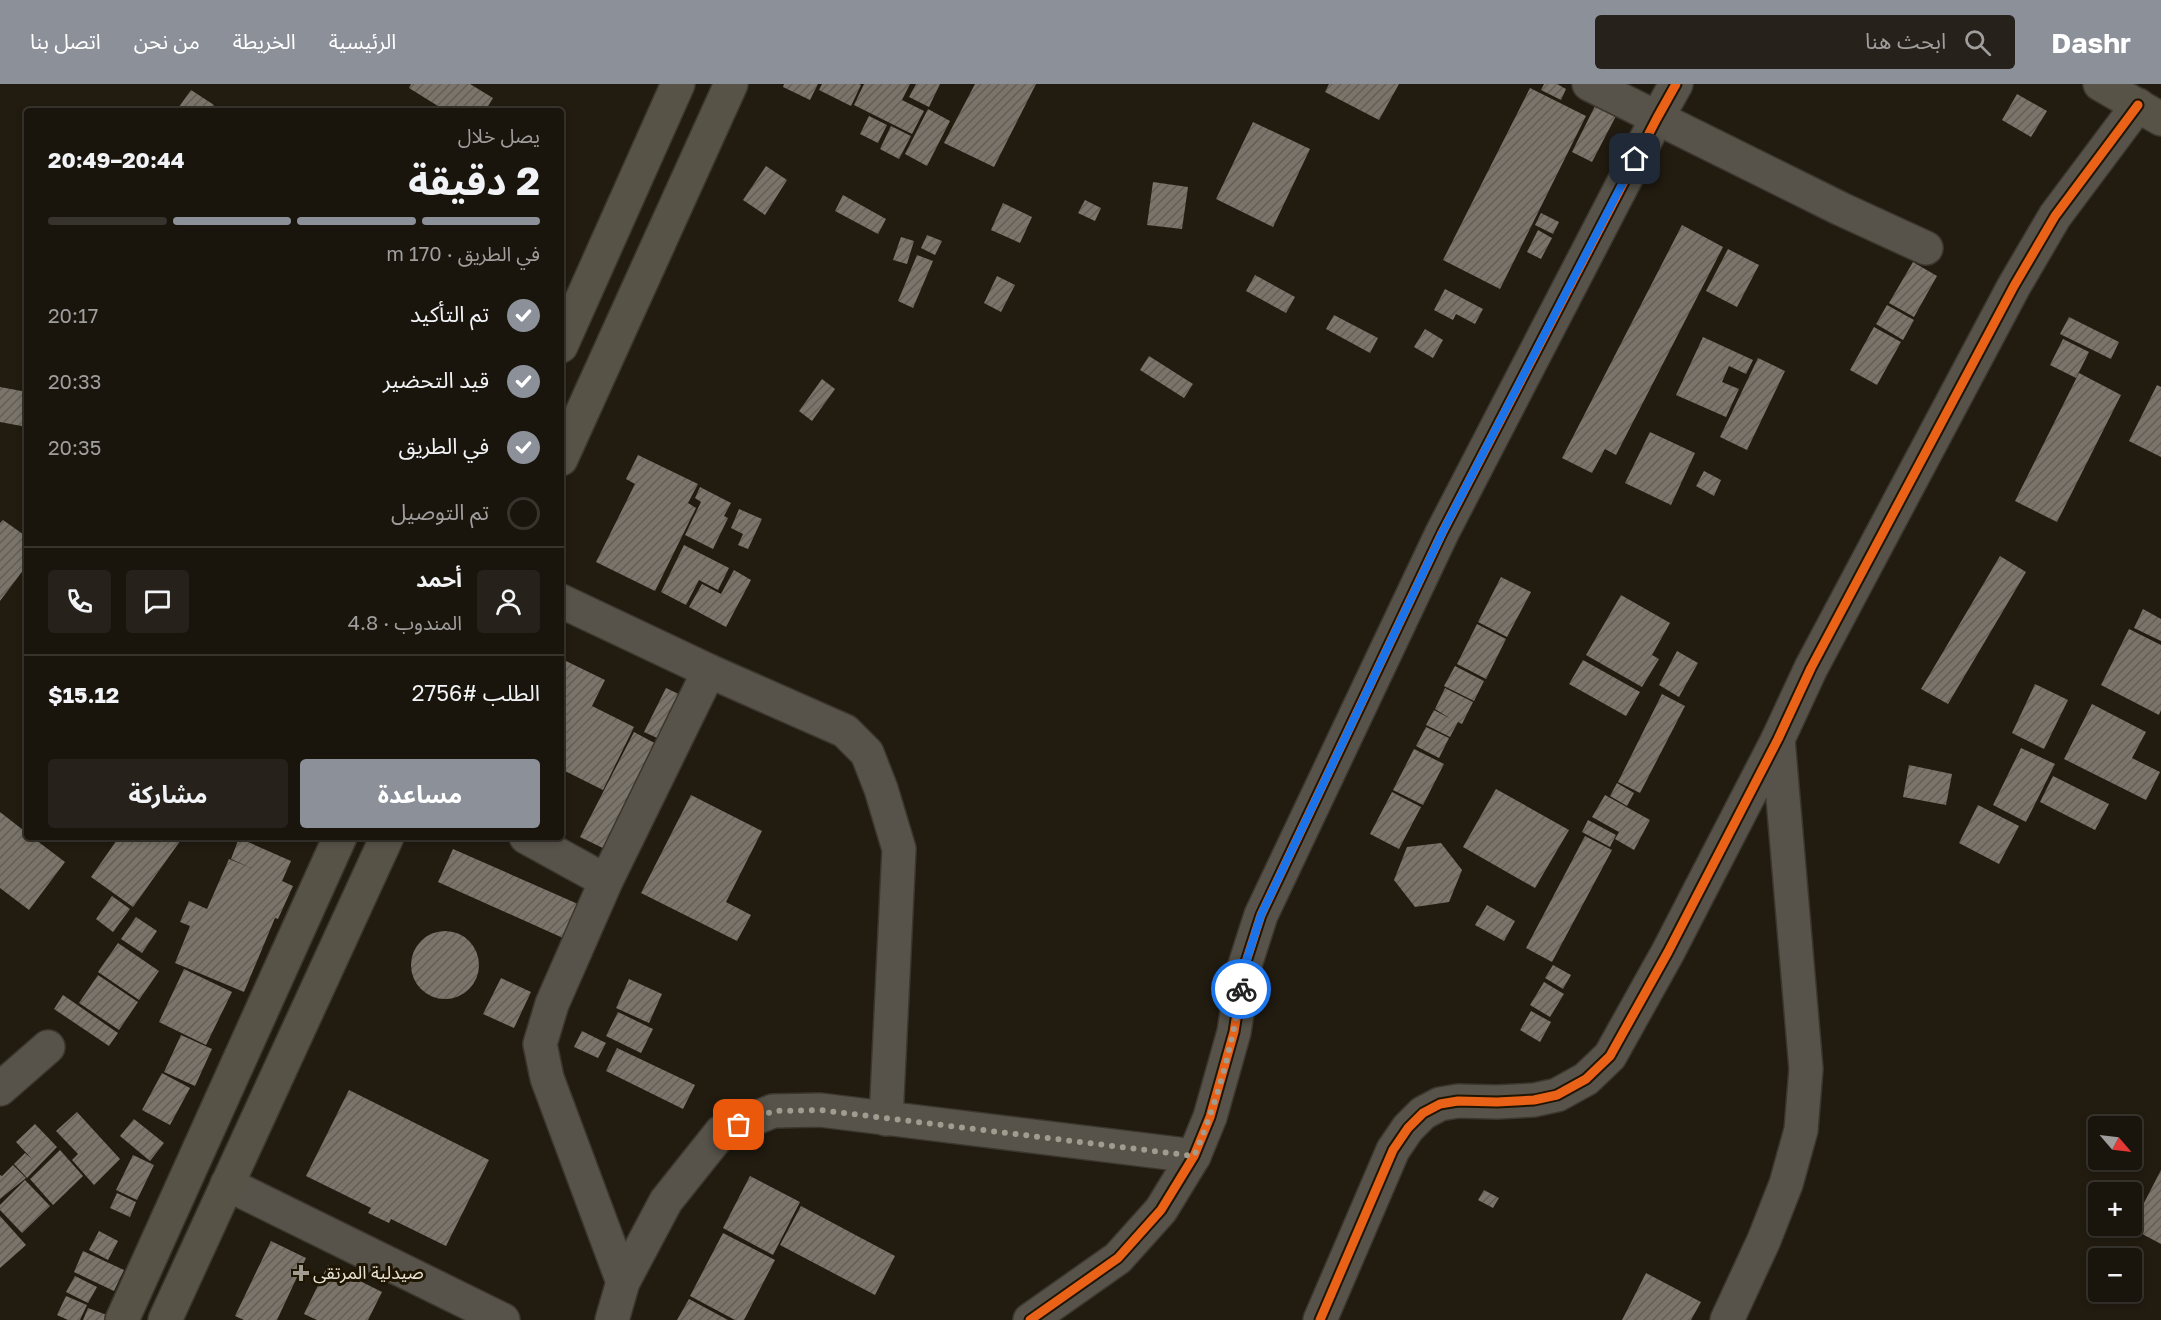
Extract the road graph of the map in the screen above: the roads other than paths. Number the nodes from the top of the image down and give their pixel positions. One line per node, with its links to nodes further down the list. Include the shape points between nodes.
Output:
1 (678, 84): 8 (main road)
2 (731, 84): 9 (main road)
3 (1589, 84): 7 (street)
4 (1676, 84): 7 (street)
5 (2100, 84): 6 (main road)
6 (2149, 112): 15 (street, via 2055,216 1811,668)
7 (1657, 118): 10 (street); 23 (street, via 1442,533 1261,915 1244,968 1234,1032 1210,1118)
8 (656, 134): 9 (main road); 11 (main road)
9 (698, 156): 12 (main road)
10 (1926, 248)
11 (564, 339)
12 (564, 452)
13 (564, 602): 14 (street)
14 (709, 671): 19 (street); 22 (street, via 845,731 867,753 898,849)
15 (1778, 739): 31 (street, via 1610,1056 1586,1079 1557,1095 1534,1100 1458,1101 1423,1113 1393,1150); 32 (street, via 1806,1069 1801,1130 1786,1184)
16 (339, 840): 26 (main road)
17 (386, 840): 24 (main road)
18 (531, 840): 19 (street)
19 (606, 881): 25 (street, via 552,1004 540,1044 547,1078)
20 (48, 1047): 21 (street)
21 (0, 1089)
22 (886, 1119): 23 (street); 25 (street, via 820,1110 773,1111 722,1132 666,1202)
23 (1194, 1156): 30 (street, via 1161,1210 1118,1258)
24 (227, 1184): 27 (main road); 28 (street)
25 (623, 1282): 29 (street)
26 (122, 1320)
27 (165, 1320)
28 (503, 1320)
29 (612, 1320)
30 (1030, 1320)
31 (1320, 1320)
32 (1727, 1320)

